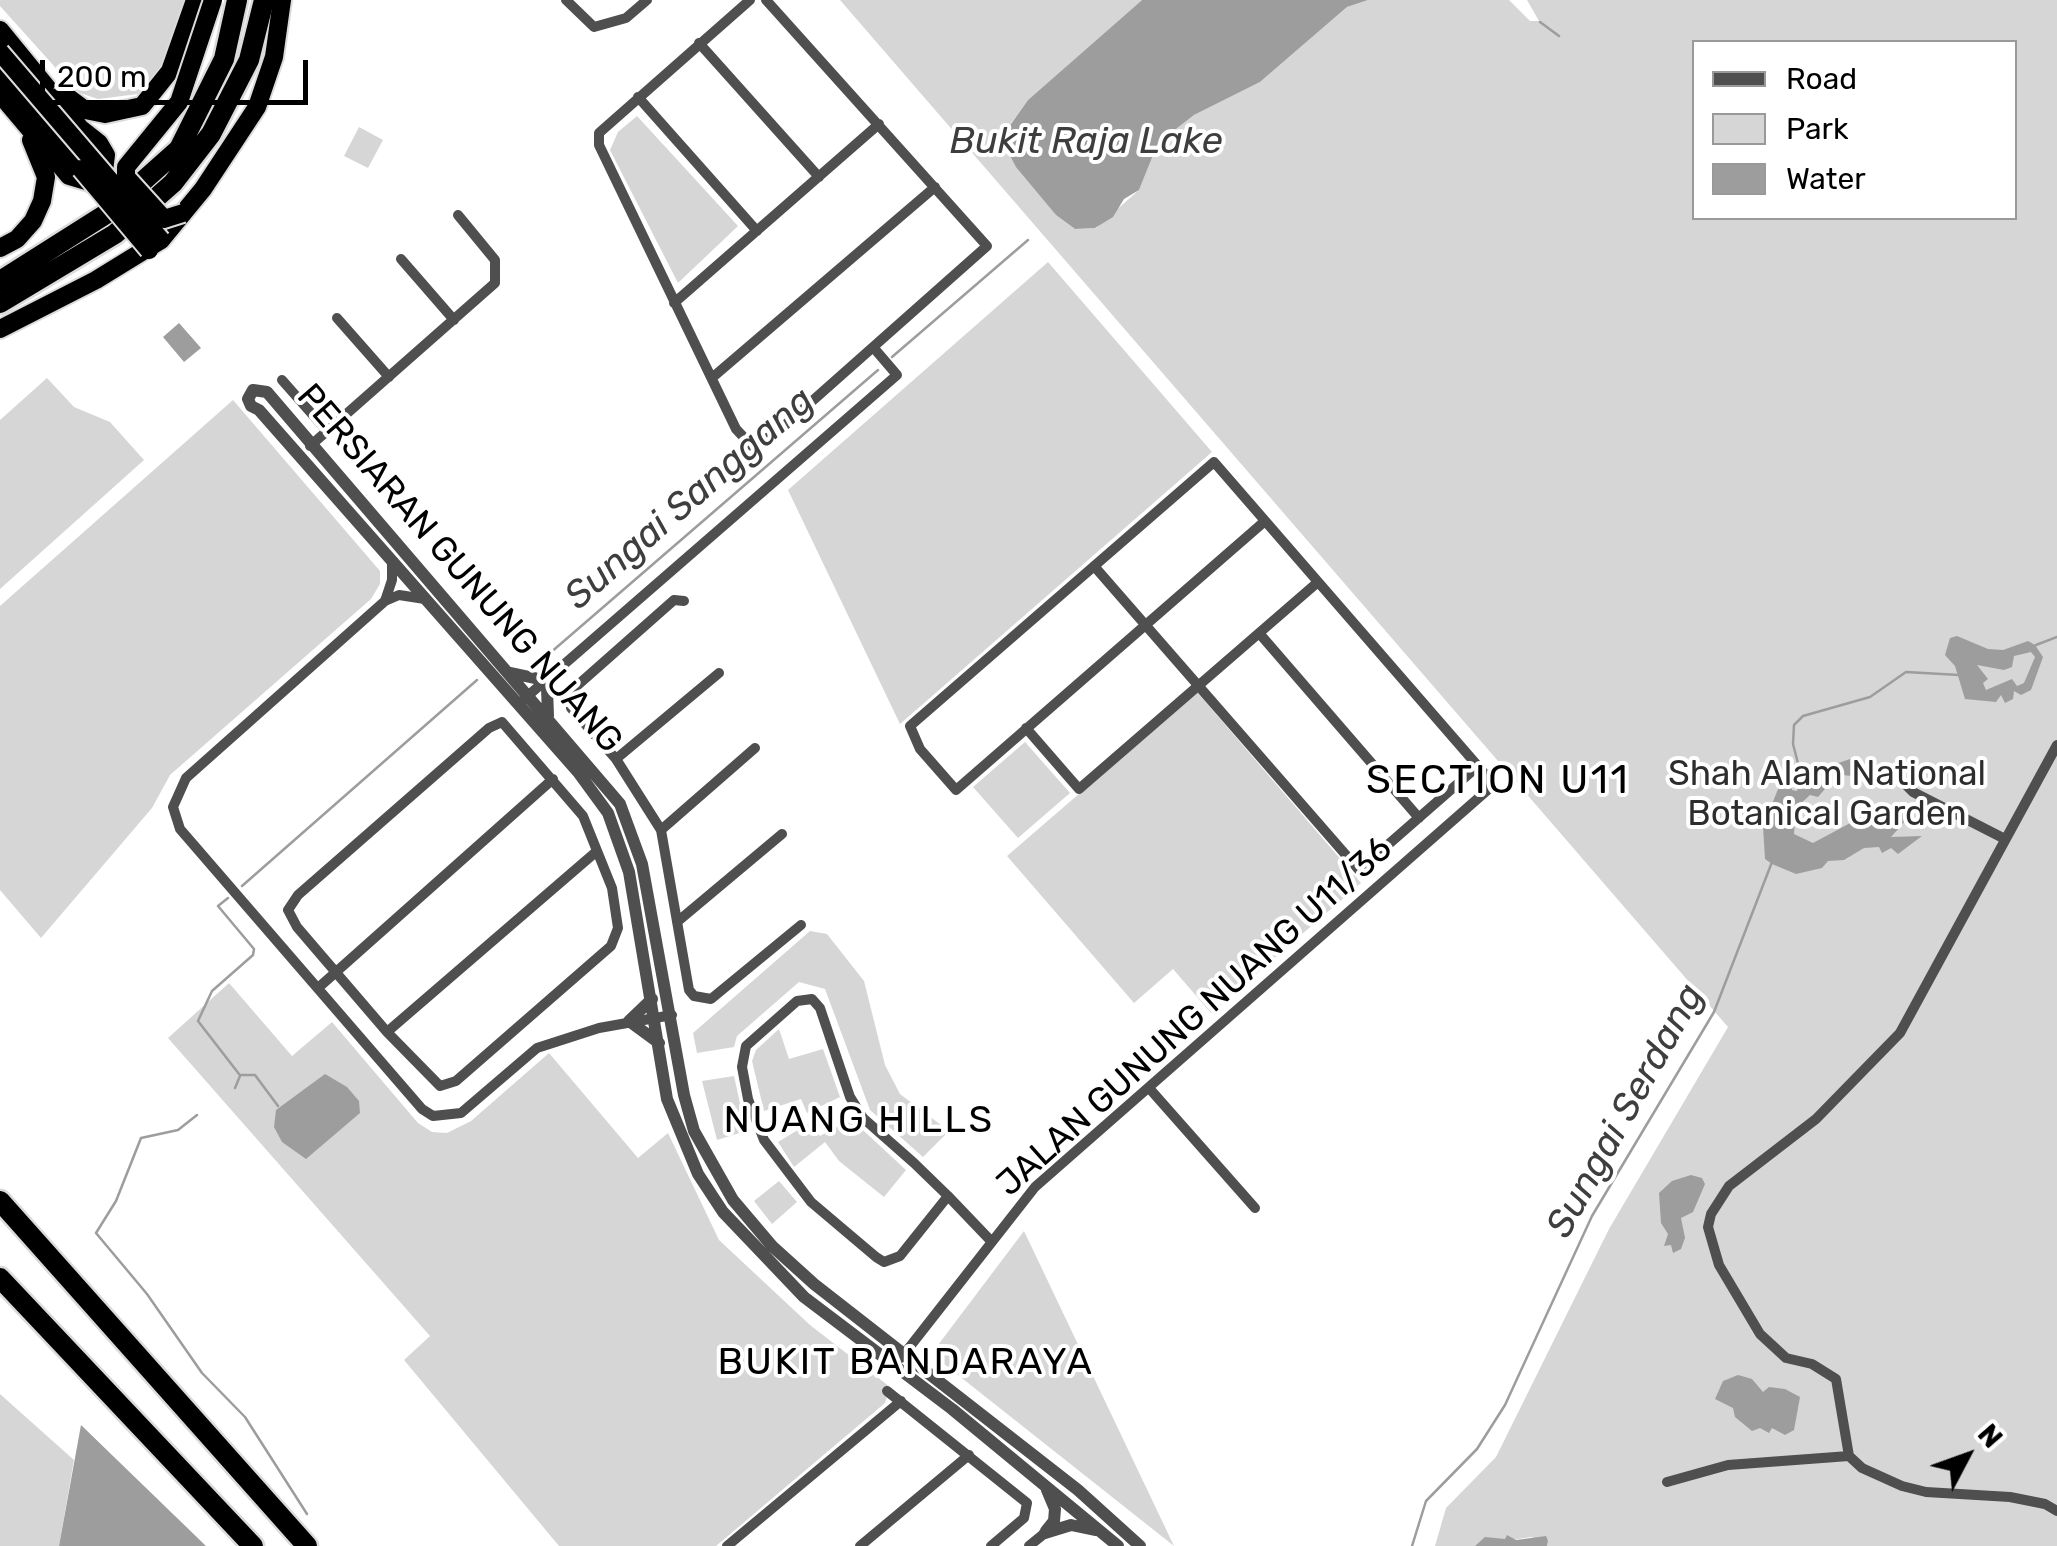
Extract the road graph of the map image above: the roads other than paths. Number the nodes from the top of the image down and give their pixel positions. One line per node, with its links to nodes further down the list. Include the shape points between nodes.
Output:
1 (195, 0): 14 (highway, via 158,91 124,112 85,110)
2 (213, 0): 21 (highway, bridge, via 178,102 126,167 126,177 164,219)
3 (237, 0): 27 (highway, via 224,59 178,149 106,214)
4 (264, 0): 28 (highway, via 249,60 210,134 173,183 115,234)
5 (282, 0): 21 (highway, via 258,106)
6 (566, 0): 11 (street, via 594,27)
7 (624, 0): 11 (street)
8 (647, 0): 11 (street)
9 (750, 0): 13 (street)
10 (766, 0): 18 (street)
11 (633, 13)
12 (0, 30): 14 (highway)
13 (699, 43): 17 (street); 19 (street)
14 (7, 49): 16 (highway, via 99,143 104,171 89,182 68,176); 24 (highway, bridge)
15 (0, 74): 24 (highway, bridge)
16 (1, 95): 25 (highway, via 46,178 34,221)
17 (638, 98): 23 (street); 29 (street, via 599,133 598,145)
18 (879, 124): 19 (street); 20 (street)
19 (819, 176): 23 (street)
20 (934, 187): 33 (street, via 987,246); 35 (street)
21 (184, 214): 24 (highway, bridge)
22 (458, 215): 31 (street, via 495,260 495,284)
23 (757, 231): 29 (street)
24 (155, 245): 32 (highway)
25 (0, 248)
26 (401, 259): 31 (street)
27 (0, 281)
28 (0, 302)
29 (674, 303): 35 (street)
30 (337, 318): 34 (street)
31 (454, 320): 34 (street)
32 (0, 329)
33 (873, 347): 35 (street, via 775,434 752,446 736,429); 48 (street, via 897,375)
34 (389, 377): 37 (street)
35 (714, 377)
36 (282, 380): 37 (street)
37 (327, 431): 38 (street)
38 (310, 446): 40 (street, PERSIARAN GUNUNG NUANG, via 267,392 250,392 251,406); 50 (street, PERSIARAN GUNUNG NUANG)
39 (1265, 521): 41 (street, via 1214,462); 42 (street); 46 (street)
40 (392, 560): 43 (street, PERSIARAN GUNUNG NUANG); 44 (street)
41 (1094, 566): 46 (street); 56 (street, via 910,726 920,749 956,790)
42 (1318, 582): 47 (street); 60 (street)
43 (427, 600): 44 (street, via 399,595); 54 (street, PERSIARAN GUNUNG NUANG)
44 (385, 601): 71 (street, via 186,778 173,807 180,829)
45 (684, 601): 49 (street, via 674,600)
46 (1145, 625): 53 (street); 56 (street)
47 (1259, 633): 53 (street); 63 (street)
48 (596, 636): 49 (street); 52 (street)
49 (613, 654): 59 (street, via 568,698)
50 (508, 672): 52 (street, via 539,679); 54 (street, PERSIARAN GUNUNG NUANG)
51 (719, 673): 59 (street)
52 (552, 674): 54 (street); 55 (street)
53 (1198, 686): 56 (street, via 1079,789); 63 (street, via 1359,870)
54 (524, 699): 55 (street, PERSIARAN GUNUNG NUANG); 72 (street, PERSIARAN GUNUNG NUANG, via 619,836)
55 (548, 717): 73 (street, PERSIARAN GUNUNG NUANG, via 632,827)
56 (1026, 728)
57 (2057, 744): 66 (street)
58 (755, 748): 64 (street)
59 (616, 758): 64 (street)
60 (1478, 766): 63 (street); 78 (street, JALAN GUNUNG NUANG U11/36, via 1490,780 1487,794)
61 (1899, 778): 66 (street, via 1913,792)
62 (554, 779): 67 (street, via 583,816); 70 (street); 70 (street, via 502,722 310,884 288,910)
63 (1420, 818)
64 (660, 830): 68 (street)
65 (782, 834): 68 (street)
66 (2005, 839): 89 (street, via 1900,1032 1816,1119 1729,1186 1711,1214 1718,1266 1760,1334 1786,1358 1836,1379)
67 (597, 850): 76 (street); 76 (street, via 618,915 616,940 456,1081 440,1086 424,1075)
68 (677, 922): 69 (street, via 690,990 702,1000)
69 (801, 924)
70 (336, 972): 71 (street); 76 (street)
71 (318, 988): 75 (street, via 422,1109 445,1117 461,1113 537,1048)
72 (652, 999): 74 (street, PERSIARAN GUNUNG NUANG); 75 (street)
73 (672, 1015): 74 (street); 84 (street, PERSIARAN GUNUNG NUANG, via 694,1131 733,1200 814,1284)
74 (656, 1017): 75 (street); 77 (street, PERSIARAN GUNUNG NUANG)
75 (629, 1021): 77 (street)
76 (387, 1032)
77 (659, 1043): 85 (street, PERSIARAN GUNUNG NUANG, via 679,1134 723,1212 804,1297)
78 (1149, 1088): 81 (street); 82 (street, JALAN GUNUNG NUANG U11/36, via 1035,1188)
79 (948, 1196): 79 (street, via 862,1118 812,999 797,1001 746,1046 746,1089 764,1140 811,1202 876,1258 900,1256); 82 (street)
80 (0, 1201): 96 (highway)
81 (1256, 1208)
82 (991, 1241): 84 (street, JALAN GUNUNG NUANG U11/36)
83 (0, 1278): 95 (highway)
84 (904, 1354): 85 (street, JALAN GUNUNG NUANG U11/36); 102 (street, PERSIARAN GUNUNG NUANG)
85 (895, 1367): 91 (street, PERSIARAN GUNUNG NUANG)
86 (887, 1391): 87 (street)
87 (901, 1401): 88 (street); 97 (street)
88 (969, 1454): 98 (street); 99 (street, via 1021,1496 1028,1511)
89 (1849, 1456): 90 (street, via 1728,1465); 92 (street, via 1902,1486 2010,1498)
90 (1667, 1482)
91 (1044, 1486): 93 (street, via 1054,1521); 94 (street, PERSIARAN GUNUNG NUANG)
92 (2057, 1511)
93 (1044, 1533): 94 (street, via 1071,1525); 100 (street)
94 (1102, 1533): 101 (street, PERSIARAN GUNUNG NUANG)
95 (253, 1546)
96 (308, 1546)
97 (727, 1546)
98 (860, 1546)
99 (991, 1546)
100 (1029, 1546)
101 (1118, 1546)
102 (1140, 1546)

